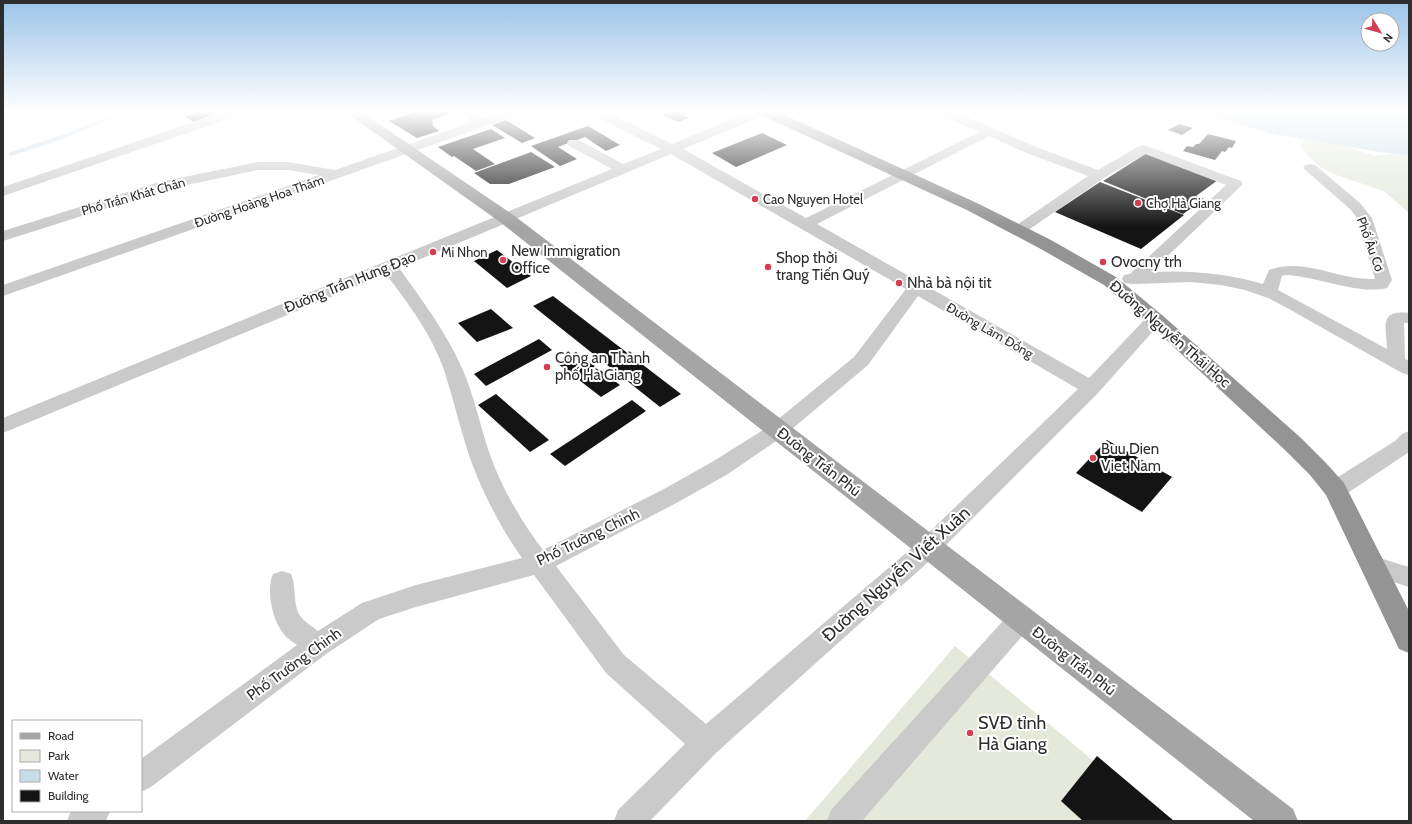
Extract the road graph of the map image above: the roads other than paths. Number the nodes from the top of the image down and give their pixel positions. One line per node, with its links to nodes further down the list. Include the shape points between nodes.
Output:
1 (127, 149): 15 (street)
2 (407, 149): 12 (street, Đường Hoàng Hoa Thám)
3 (408, 149): 16 (main road, Đường Trần Phú)
4 (586, 149): 11 (street)
5 (671, 149): 11 (street, Đường Trần Hưng Đạo)
6 (672, 149): 17 (street, Đường Lâm Đồng)
7 (847, 149): 14 (highway, Đường Nguyễn Thái Học)
8 (955, 149): 14 (street)
9 (1033, 149): 13 (street)
10 (1310, 168): 25 (street, Phố Âu Cơ, via 1354,206 1364,218 1384,280 1381,284 1368,285 1323,275 1282,270 1275,273)
11 (623, 169): 16 (street, Đường Trần Hưng Đạo)
12 (337, 174): 19 (street, Phố Trần Khát Chân, via 288,166 243,168 130,194); 24 (street, Đường Hoàng Hoa Thám)
13 (1100, 175): 18 (street); 21 (street, via 1145,150 1236,184)
14 (905, 176): 17 (street); 18 (highway, Đường Nguyễn Thái Học)
15 (3, 192)
16 (506, 218): 20 (street, Đường Trần Hưng Đạo); 31 (main road, Đường Trần Phú)
17 (806, 224): 23 (street, Đường Lâm Đồng)
18 (1019, 230): 22 (highway, Đường Nguyễn Thái Học)
19 (3, 236)
20 (389, 266): 30 (street, Đường Trần Hưng Đạo); 35 (street, via 437,336 453,369 479,454 499,499 521,538)
21 (1134, 279): 22 (street); 25 (street, via 1218,279)
22 (1110, 281): 27 (highway, Đường Nguyễn Thái Học)
23 (916, 288): 29 (street, Đường Lâm Đồng); 31 (street, Phố Trường Chinh, via 861,361)
24 (3, 291)
25 (1269, 293): 28 (street)
26 (1409, 318): 28 (street, via 1395,319)
27 (1155, 319): 29 (street, Đường Nguyễn Viết Xuân); 33 (highway, Đường Nguyễn Thái Học, via 1293,444)
28 (1403, 365)
29 (1091, 388): 34 (street, Đường Nguyễn Viết Xuân)
30 (3, 426)
31 (778, 430): 34 (main road, Đường Trần Phú); 35 (street, Phố Trường Chinh, via 679,491)
32 (1409, 439): 33 (street)
33 (1335, 490): 36 (highway, Đường Nguyễn Thái Học)
34 (928, 548): 39 (main road, Đường Trần Phú); 42 (street, Đường Nguyễn Viết Xuân)
35 (540, 563): 41 (street, Phố Trường Chinh, via 416,596 371,611); 42 (street, via 615,664)
36 (1373, 566): 37 (street); 40 (highway, Đường Nguyễn Thái Học)
37 (1409, 577)
38 (282, 581): 41 (street, via 284,608 292,625)
39 (1021, 619): 47 (street); 48 (main road, Đường Trần Phú)
40 (1409, 640)
41 (317, 646): 43 (street, Phố Trường Chinh)
42 (706, 743): 46 (street, Đường Nguyễn Viết Xuân)
43 (142, 776)
44 (94, 812): 45 (street)
45 (82, 821)
46 (629, 821)
47 (842, 821)
48 (1281, 821)

